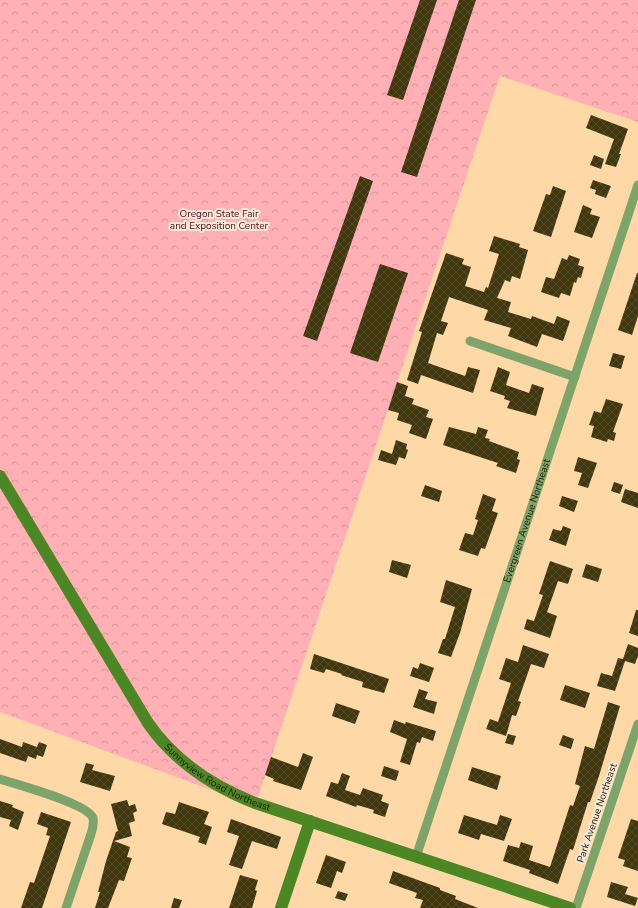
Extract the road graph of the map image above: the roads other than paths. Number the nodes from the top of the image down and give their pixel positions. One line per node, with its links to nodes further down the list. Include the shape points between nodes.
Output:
1 (638, 185): 3 (street, Evergreen Avenue Northeast)
2 (470, 341): 3 (street)
3 (575, 377): 8 (street, Evergreen Avenue Northeast)
4 (0, 476): 7 (main road, Sunnyview Road Northeast, via 157,736 179,759 220,788)
5 (638, 724): 12 (street, Park Avenue Northeast)
6 (0, 779): 9 (street, via 80,806 92,818 94,825)
7 (310, 821): 8 (main road, Sunnyview Road Northeast); 10 (main road)
8 (416, 856): 11 (main road, Sunnyview Road Northeast)
9 (66, 908)
10 (281, 908)
11 (570, 908)
12 (576, 908)

